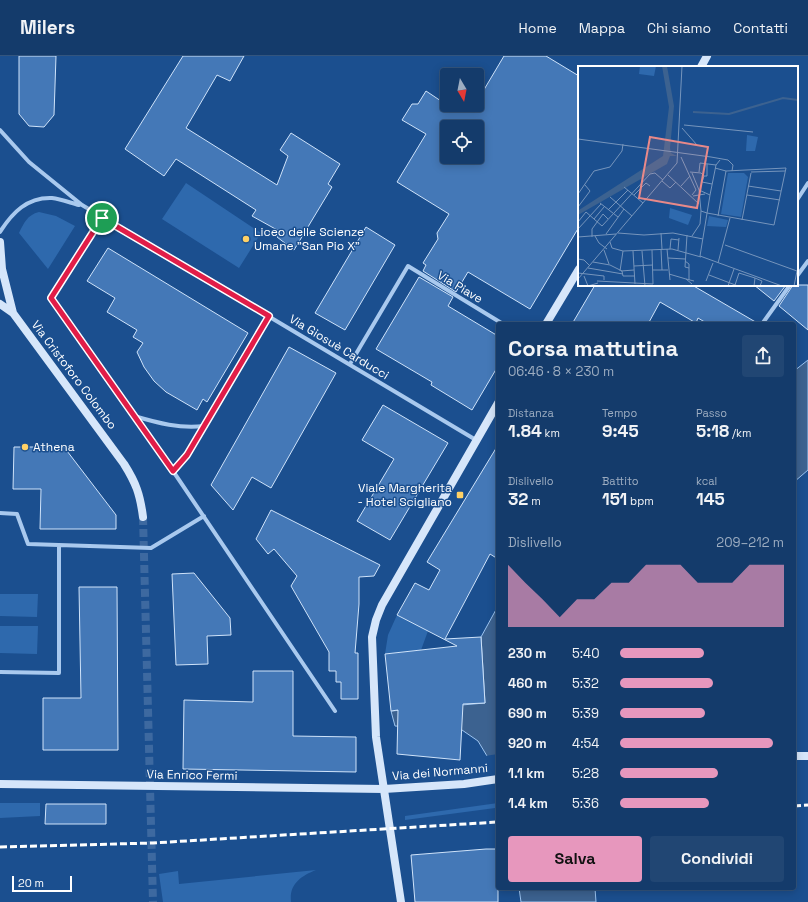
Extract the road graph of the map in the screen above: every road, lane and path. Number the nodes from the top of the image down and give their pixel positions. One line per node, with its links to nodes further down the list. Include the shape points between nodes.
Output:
1 (707, 56): 2 (main road)
2 (702, 66)
3 (0, 130): 6 (street, Via Giosuè Carducci, via 29,162)
4 (808, 183): 5 (street)
5 (798, 198)
6 (82, 205): 7 (street, Via Giosuè Carducci); 8 (street, via 52,198 34,200 12,216)
7 (102, 218): 16 (street, Via Giosuè Carducci); 22 (street, via 51,298)
8 (0, 232)
9 (0, 242): 15 (main road, Via Cristoforo Colombo, via 2,269)
10 (808, 261): 12 (street)
11 (578, 271): 18 (main road)
12 (798, 275)
13 (789, 286): 19 (street)
14 (0, 304): 15 (main road)
15 (12, 313): 28 (main road, Via Cristoforo Colombo, via 124,464 136,485)
16 (269, 316): 20 (street, Via Giosuè Carducci); 23 (street)
17 (500, 322): 20 (street, Via Piave, via 408,266)
18 (547, 322)
19 (763, 322)
20 (350, 364): 24 (street, Via Giosuè Carducci)
21 (496, 406): 24 (main road)
22 (134, 416): 23 (street, via 168,425 190,428); 25 (street)
23 (204, 426): 25 (street, via 187,455)
24 (476, 440): 36 (main road, via 382,605 376,620 372,637 372,663 376,737)
25 (173, 471): 27 (street)
26 (0, 513): 29 (street, via 17,514 28,544)
27 (204, 516): 29 (street, via 151,548); 31 (street)
28 (143, 517)
29 (59, 546): 30 (street, via 59,672)
30 (0, 672)
31 (336, 711)
32 (796, 756): 33 (main road)
33 (808, 756)
34 (496, 779): 36 (main road, Via dei Normanni)
35 (0, 784): 36 (main road, Via Enrico Fermi)
36 (384, 789): 37 (main road)
37 (400, 902)

